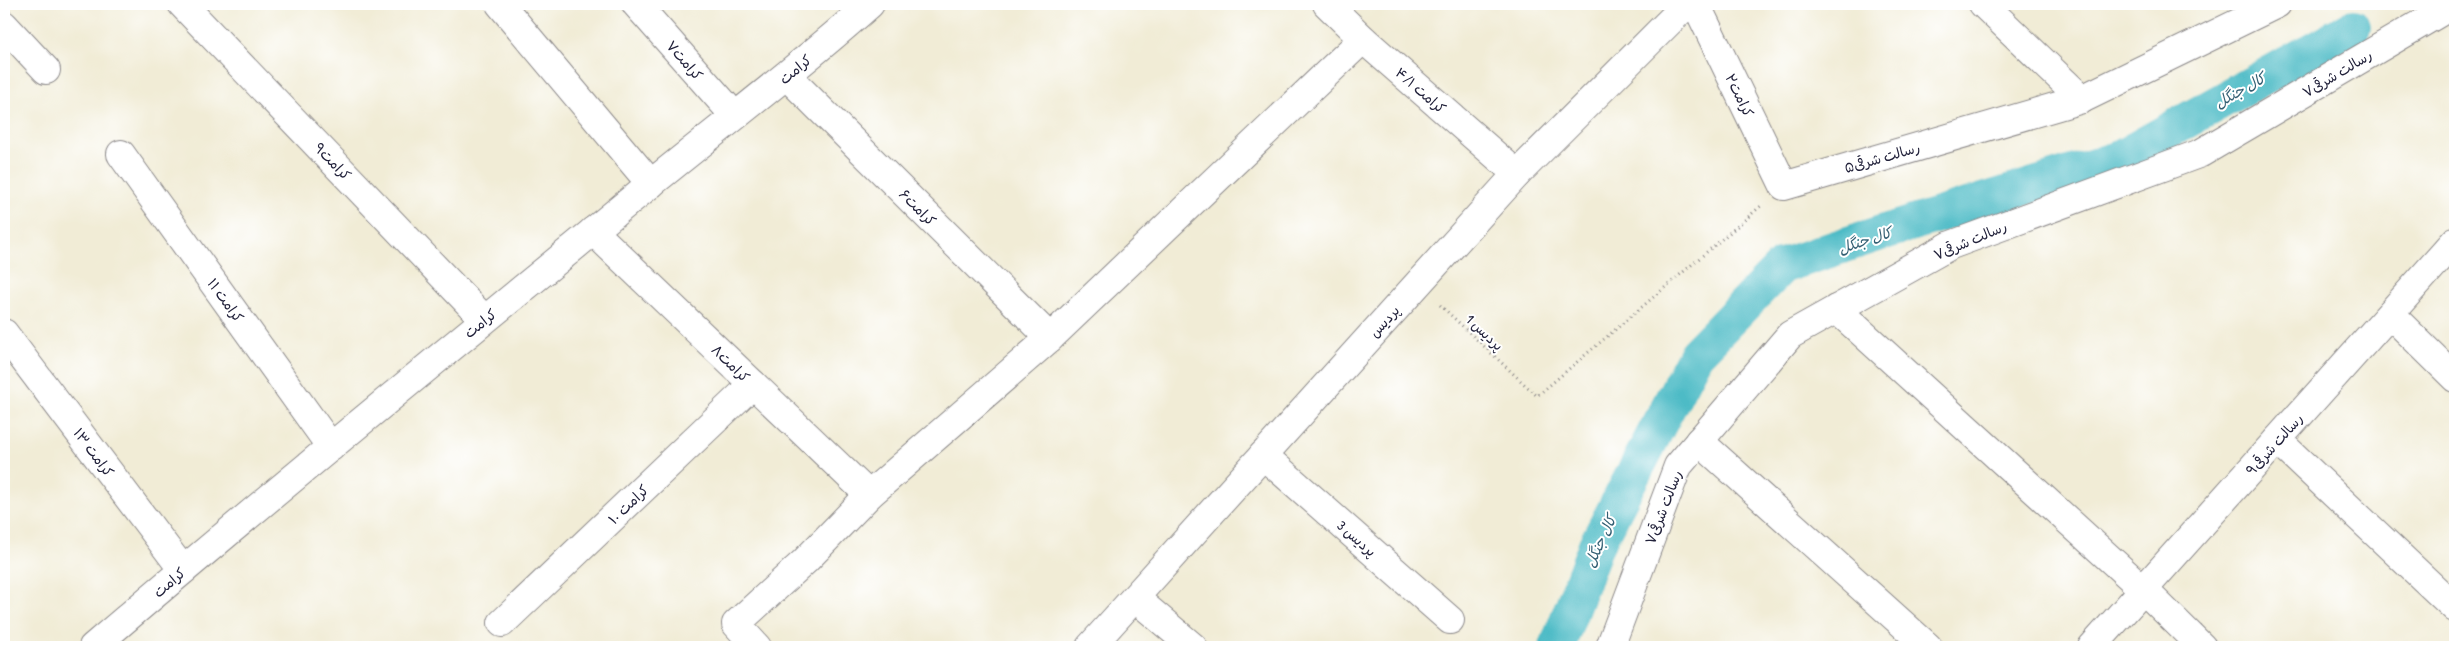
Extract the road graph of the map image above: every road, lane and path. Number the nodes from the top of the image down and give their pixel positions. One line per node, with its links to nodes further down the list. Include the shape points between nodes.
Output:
1 (182, 4): 26 (street, کرامت۹)
2 (500, 4): 19 (street)
3 (636, 4): 16 (street, کرامت۷)
4 (1327, 4): 12 (street, کرامت ۴/۱)
5 (1687, 4): 18 (street, پردیس)
6 (1696, 4): 20 (street, کرامت۲)
7 (1983, 4): 15 (street)
8 (2277, 4): 15 (street, رسالت شرقی۵)
9 (2454, 4): 24 (street, رسالت شرقی۷, via 2200,153 1950,245)
10 (854, 9): 14 (street, کرامت)
11 (4, 25): 13 (street)
12 (1363, 39): 18 (street, کرامت ۴/۱); 28 (street)
13 (46, 70)
14 (787, 76): 16 (street, کرامت); 28 (street, کرامت۶)
15 (2082, 99): 20 (street, رسالت شرقی۵)
16 (734, 116): 19 (street, کرامت)
17 (120, 154): 33 (street, کرامت ۱۱)
18 (1517, 174): 23 (street, پردیس)
19 (651, 184): 21 (street, کرامت)
20 (1784, 186): 23 (path, پردیس 1, via 1537,396)
21 (593, 231): 26 (street, کرامت); 30 (street, کرامت۸)
22 (2455, 241): 25 (street, رسالت شرقی۹)
23 (1418, 284): 34 (street, پردیس)
24 (1836, 309): 32 (street, رسالت شرقی۷, via 1790,335); 37 (street)
25 (2390, 314): 29 (street); 31 (street, رسالت شرقی۹)
26 (484, 319): 33 (street, کرامت)
27 (4, 334): 36 (street, کرامت ۱۳)
28 (1050, 338): 35 (street)
29 (2455, 378)
30 (753, 384): 35 (street, کرامت۸); 41 (street, کرامت ۱۰)
31 (2277, 440): 37 (street, رسالت شرقی۹); 39 (street)
32 (1699, 441): 46 (street, رسالت شرقی۷, via 1678,466); 47 (street)
33 (332, 447): 36 (street, کرامت)
34 (1263, 456): 38 (street, پردیس); 40 (street, پردیس 3)
35 (870, 495): 43 (street, via 736,624)
36 (183, 570): 42 (street, کرامت)
37 (2144, 590): 48 (street, رسالت شرقی۹); 49 (street)
38 (1135, 598): 44 (street, پردیس); 45 (street)
39 (2455, 608)
40 (1450, 620)
41 (502, 623)
42 (93, 647)
43 (757, 647)
44 (1090, 647)
45 (1194, 647)
46 (1610, 647)
47 (1928, 647)
48 (2092, 647)
49 (2202, 647)

